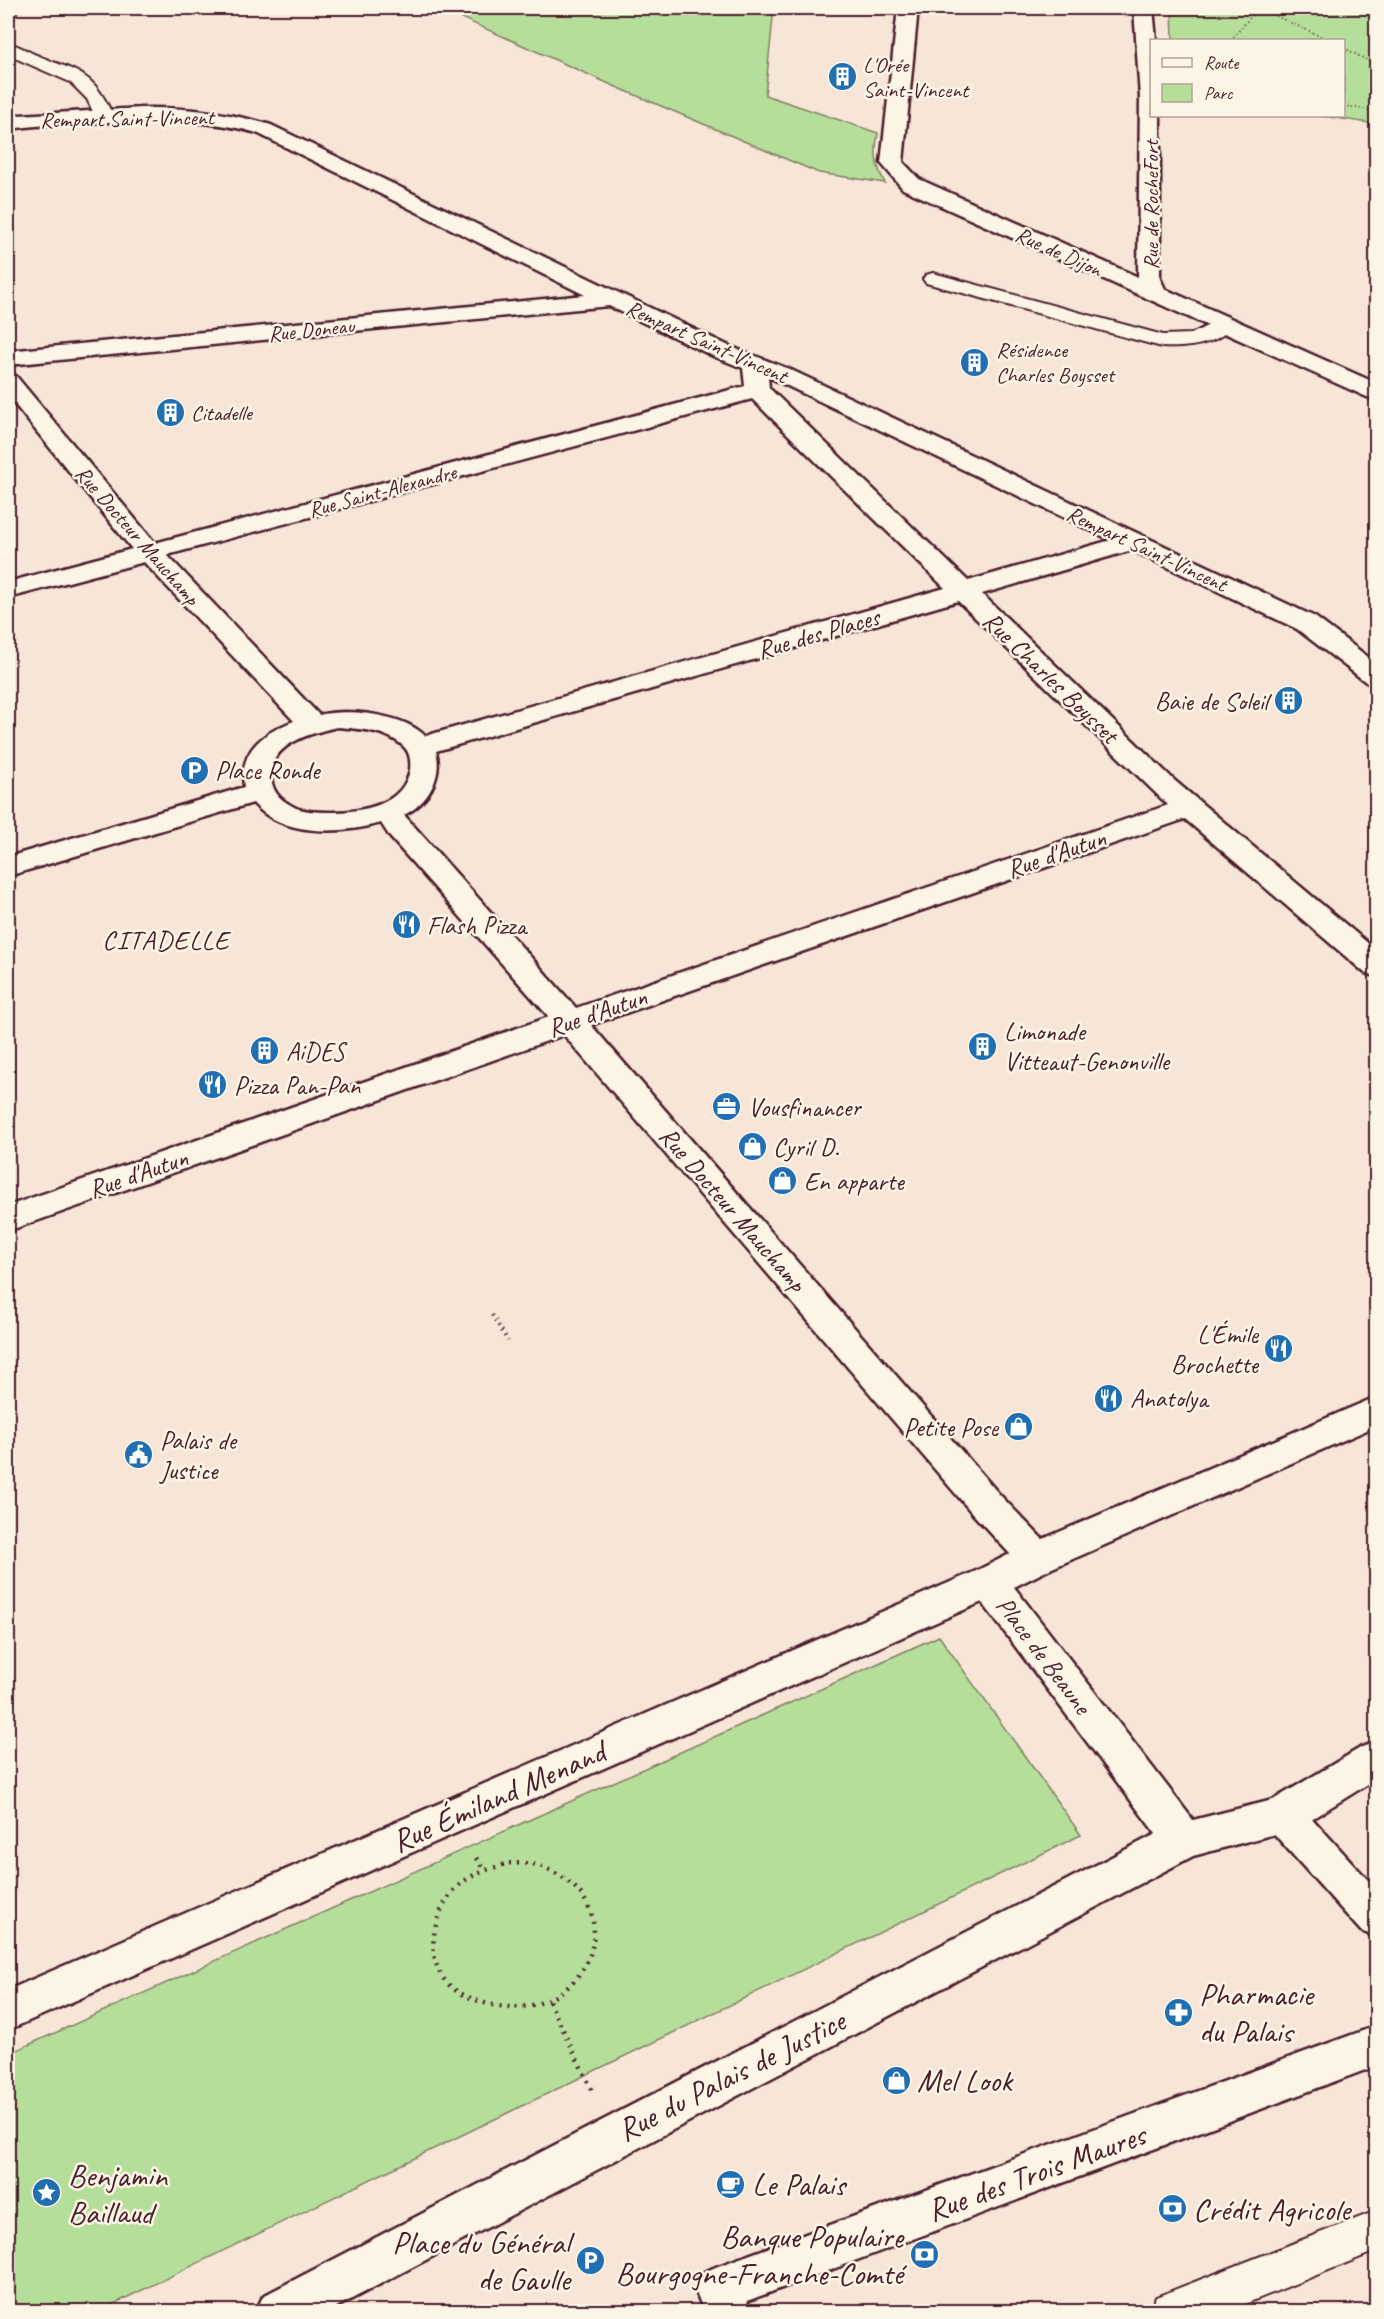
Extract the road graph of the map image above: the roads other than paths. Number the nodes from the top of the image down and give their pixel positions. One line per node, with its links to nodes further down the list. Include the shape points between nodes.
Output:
1 (908, 8): 7 (street, Rue de Dijon, via 892,163 911,184)
2 (1144, 8): 7 (street, Rue de RocheFort, via 1150,98 1149,278)
3 (8, 48): 4 (lane, via 87,84 98,98)
4 (104, 116): 5 (street, Rempart Saint-Vincent); 8 (street, Rempart Saint-Vincent, via 207,114 264,129)
5 (8, 123)
6 (933, 279): 9 (lane, via 1162,341 1205,338)
7 (1155, 294): 9 (street, Rue de Dijon)
8 (614, 299): 10 (street, Rue Doneau); 11 (street, Rempart Saint-Vincent)
9 (1223, 324): 13 (street, Rue de Dijon)
10 (8, 358)
11 (756, 378): 14 (street, Rempart Saint-Vincent, via 792,379); 15 (street, Rue Saint-Alexandre); 17 (street, Rue Charles Boysset)
12 (8, 381): 15 (street, Rue Docteur Mauchamp)
13 (1377, 392)
14 (1133, 542): 17 (street, Rue des Places); 18 (street, Rempart Saint-Vincent, via 1306,623)
15 (149, 552): 16 (street, Rue Saint-Alexandre); 19 (street, Rue Docteur Mauchamp)
16 (8, 590)
17 (962, 591): 20 (street, Rue des Places); 22 (street, Rue Charles Boysset)
18 (1377, 676)
19 (312, 724): 20 (street, via 337,719 363,720 386,725); 21 (street, via 289,733 258,760 255,776)
20 (419, 747): 23 (street, via 426,764 422,781 409,798)
21 (259, 792): 23 (street, via 271,805 313,821 355,821); 24 (street)
22 (1188, 808): 25 (street, Rue Charles Boysset); 26 (street, Rue d'Autun)
23 (387, 811): 26 (street, Rue Docteur Mauchamp, via 400,831)
24 (8, 867)
25 (1377, 966)
26 (570, 1021): 27 (street, Rue d'Autun); 29 (street, Rue Docteur Mauchamp)
27 (8, 1219)
28 (1377, 1411): 29 (street, Place de Beaune)
29 (1037, 1558): 30 (street, Place de Beaune)
30 (989, 1582): 33 (street, Place de Beaune); 35 (street, Rue Émiland Menand)
31 (1377, 1759): 32 (street)
32 (1283, 1815): 33 (street); 34 (street)
33 (1184, 1840): 38 (street, Rue du Palais de Justice)
34 (1377, 1918)
35 (8, 2010)
36 (1377, 2046): 39 (street, Rue des Trois Maures, via 718,2289)
37 (1377, 2231): 40 (lane)
38 (279, 2312)
39 (728, 2312)
40 (1171, 2312)

